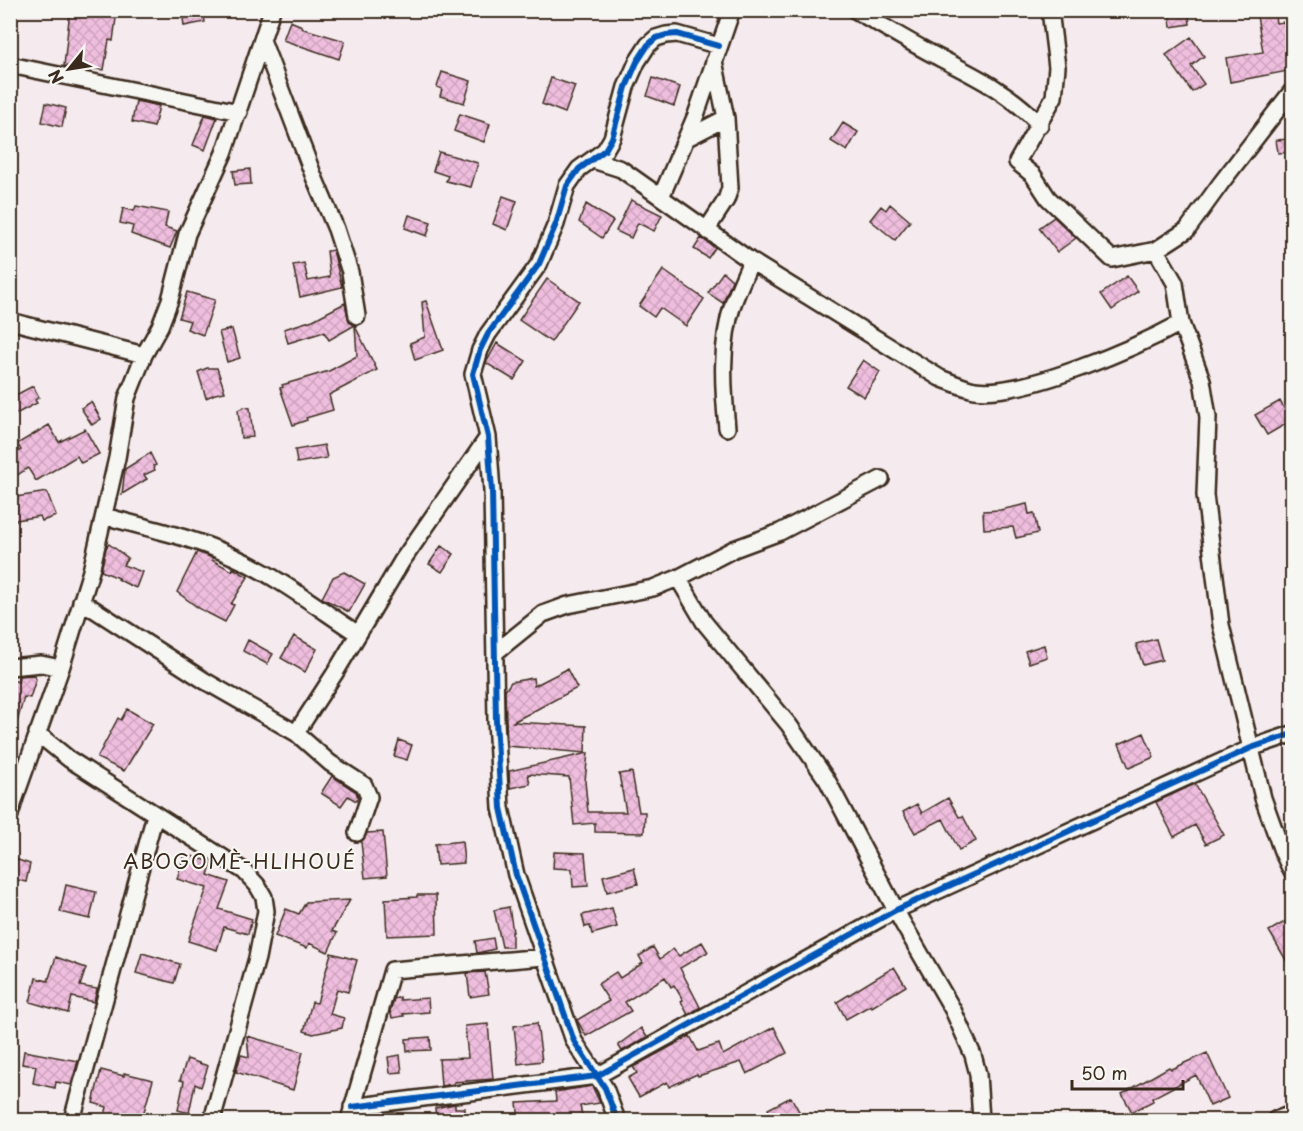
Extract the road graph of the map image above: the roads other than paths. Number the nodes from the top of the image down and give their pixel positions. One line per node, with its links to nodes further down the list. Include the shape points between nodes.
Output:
1 (272, 10): 5 (street)
2 (732, 10): 6 (street)
3 (855, 10): 12 (street, via 993,85 1026,109)
4 (1050, 10): 12 (street, via 1057,67 1054,98)
5 (262, 40): 10 (street); 19 (street, via 336,229 350,272)
6 (719, 46): 7 (street); 14 (street, via 677,34 656,38 648,45 626,87 612,138)
7 (714, 61): 11 (street); 13 (street)
8 (10, 65): 10 (street)
9 (1293, 91): 17 (street, via 1188,230)
10 (239, 112): 22 (street, via 187,234 160,326)
11 (726, 118): 13 (street); 16 (street, via 730,188)
12 (1040, 125): 17 (street, via 1017,162 1033,175 1048,198 1112,259)
13 (687, 138): 15 (street)
14 (593, 160): 15 (street, via 621,169); 24 (street, via 579,169 567,186 539,264 480,350 473,374)
15 (662, 197): 16 (street)
16 (709, 232): 18 (street)
17 (1156, 250): 21 (street, via 1175,283)
18 (751, 261): 21 (street, via 940,378 975,390 1000,390 1048,379 1154,338); 23 (street, via 732,305 725,345)
19 (357, 316)
20 (10, 321): 22 (street)
21 (1181, 323): 36 (street, via 1202,380 1209,417 1205,495 1221,625)
22 (144, 355): 26 (street, via 127,398)
23 (726, 428)
24 (488, 437): 29 (street, via 402,561); 30 (street)
25 (881, 479): 27 (street, via 780,532 734,549)
26 (104, 516): 28 (street); 29 (street, via 231,555 266,572)
27 (678, 578): 30 (street, via 653,588 568,605 543,614); 41 (street, via 704,621 789,725 827,780)
28 (81, 602): 32 (street); 34 (street)
29 (358, 634): 34 (street)
30 (496, 652): 42 (street, via 501,808 516,875)
31 (10, 667): 32 (street, via 41,664)
32 (61, 668): 33 (street)
33 (38, 733): 37 (street); 38 (street, via 69,759)
34 (296, 734): 39 (street, via 368,790)
35 (1293, 735): 36 (street)
36 (1251, 748): 40 (street, via 1263,798); 41 (street)
37 (10, 815)
38 (155, 815): 46 (street); 47 (street, via 244,871 264,897 266,911 257,958)
39 (357, 833)
40 (1293, 872)
41 (896, 910): 43 (street); 49 (street, via 953,1010 973,1054)
42 (544, 957): 43 (street, via 574,1041); 44 (street, via 392,970)
43 (597, 1077): 44 (street); 48 (street)
44 (351, 1114)
45 (1293, 1114): 50 (street)
46 (72, 1120)
47 (212, 1120)
48 (617, 1120)
49 (981, 1120)
50 (1275, 1120)

